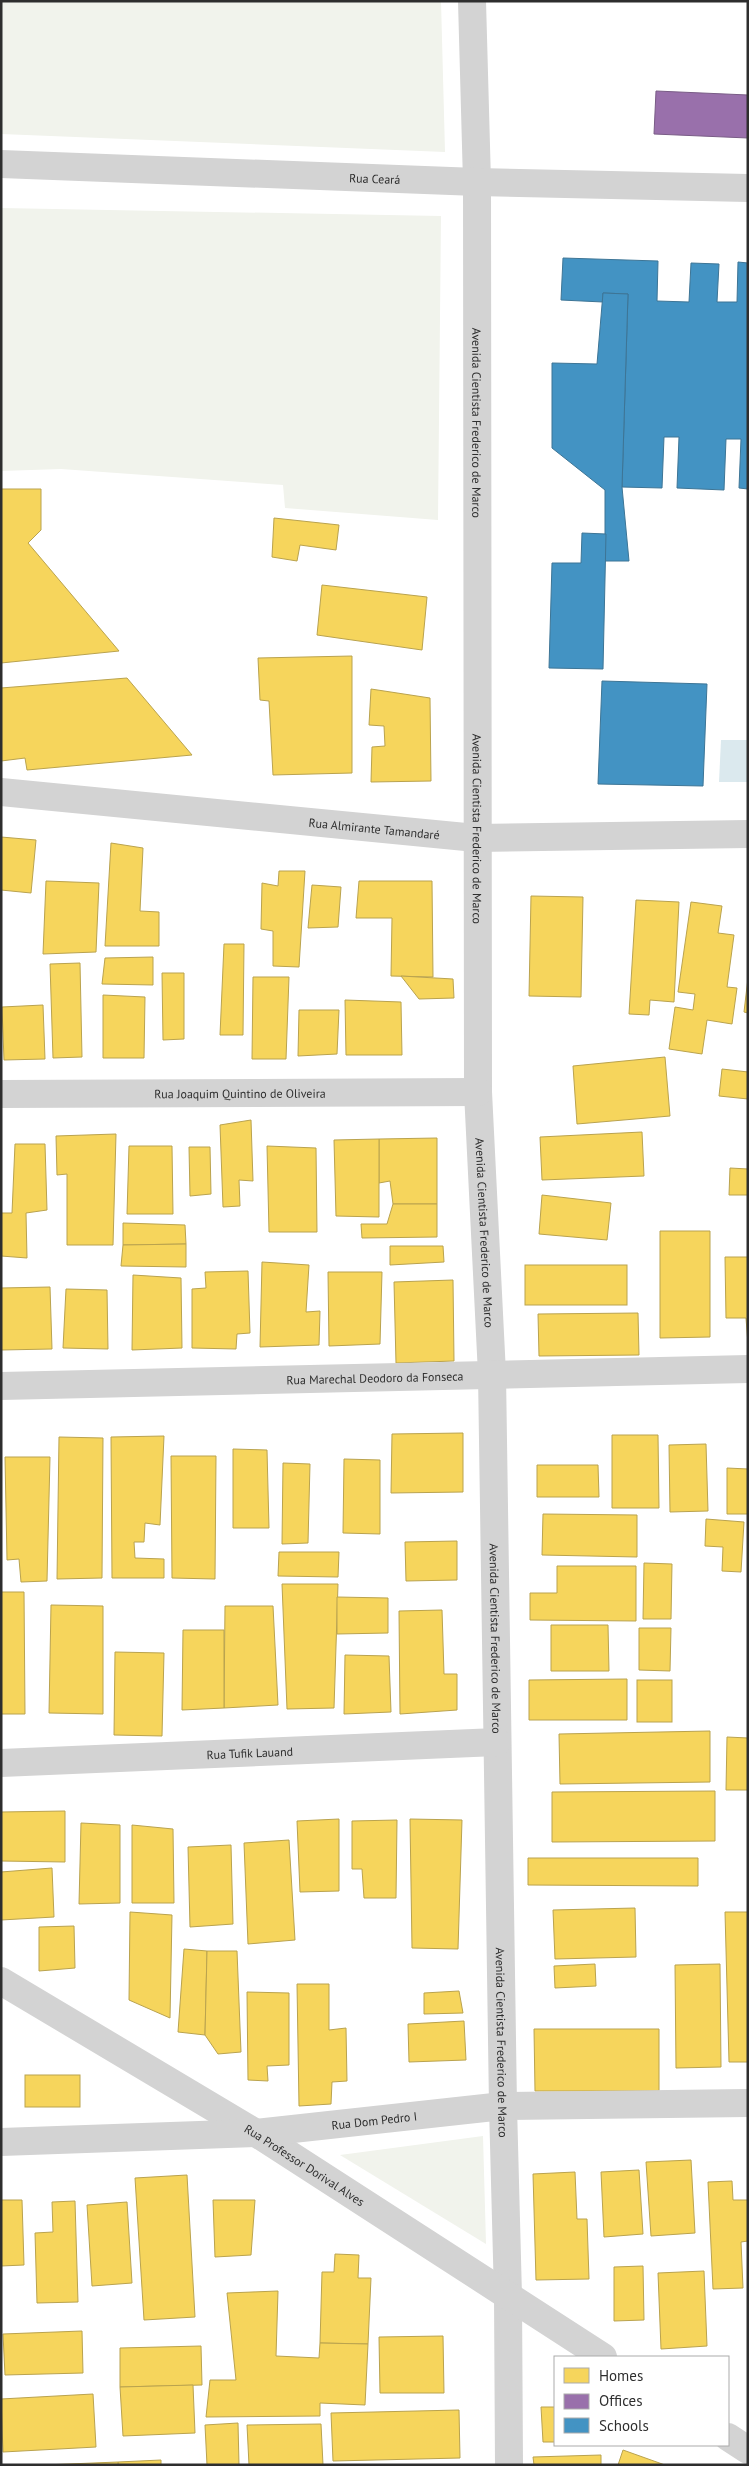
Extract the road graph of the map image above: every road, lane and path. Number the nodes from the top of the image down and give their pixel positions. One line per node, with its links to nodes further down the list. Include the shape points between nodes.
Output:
1 (472, 1): 3 (street, Avenida Cientista Frederico de Marco)
2 (1, 164): 3 (street, Rua Ceará)
3 (477, 182): 4 (street, Rua Ceará); 7 (street, Avenida Cientista Frederico de Marco)
4 (748, 188)
5 (1, 792): 7 (street, Rua Almirante Tamandaré)
6 (748, 834): 7 (street, Rua Almirante Tamandaré)
7 (476, 838): 8 (street, Avenida Cientista Frederico de Marco)
8 (478, 1092): 9 (street, Rua Joaquim Quintino de Oliveira); 11 (street, Avenida Cientista Frederico de Marco)
9 (1, 1094)
10 (748, 1369): 11 (street, Rua Marechal Deodoro da Fonseca)
11 (492, 1374): 12 (street, Rua Marechal Deodoro da Fonseca); 13 (street, Avenida Cientista Frederico de Marco)
12 (1, 1386)
13 (497, 1742): 14 (street, Rua Tufik Lauand); 17 (street, Avenida Cientista Frederico de Marco)
14 (1, 1763)
15 (1, 1981): 18 (street, Rua Professor Dorival Alves)
16 (748, 2102): 17 (street, Rua Dom Pedro I)
17 (503, 2106): 18 (street, Rua Dom Pedro I); 20 (street, Avenida Cientista Frederico de Marco)
18 (256, 2133): 19 (street, Rua Dom Pedro I); 20 (street, Rua Professor Dorival Alves)
19 (1, 2142)
20 (508, 2296): 21 (street, Rua Professor Dorival Alves); 24 (street, Avenida Cientista Frederico de Marco)
21 (601, 2356)
22 (729, 2438): 23 (street)
23 (748, 2450)
24 (509, 2465)

